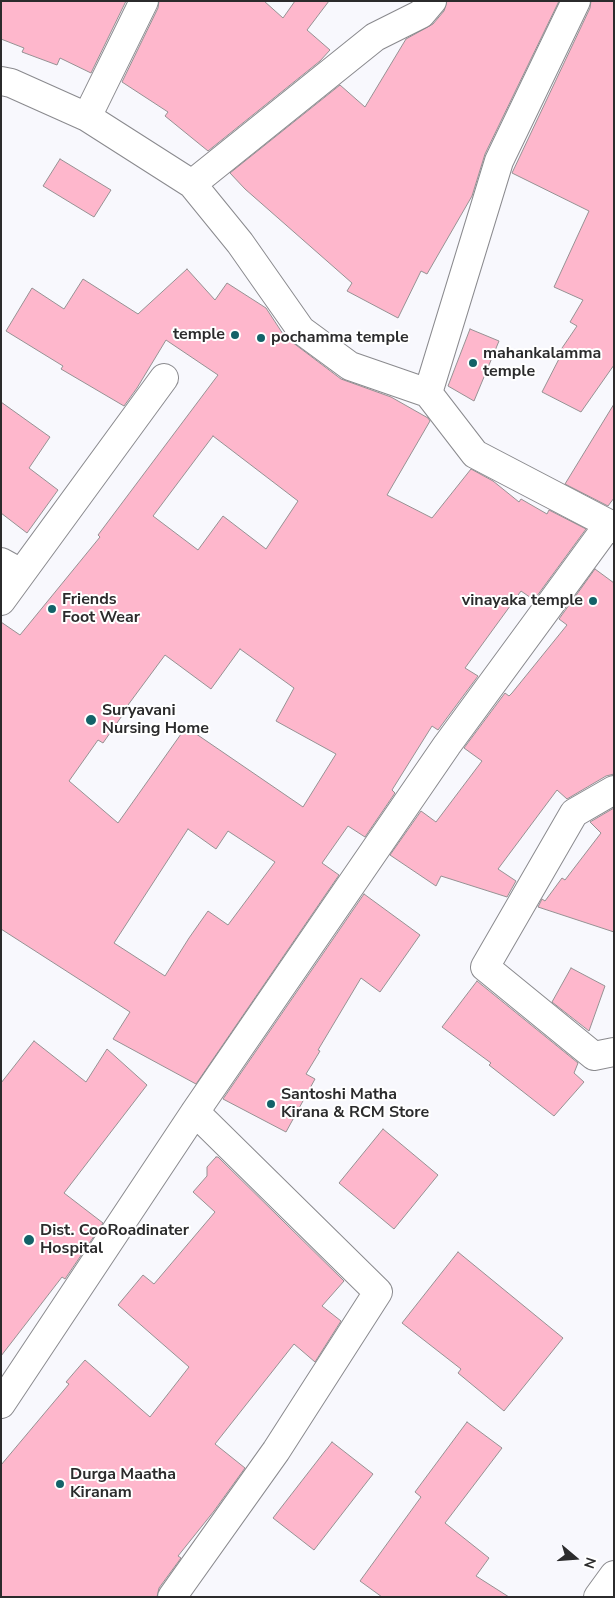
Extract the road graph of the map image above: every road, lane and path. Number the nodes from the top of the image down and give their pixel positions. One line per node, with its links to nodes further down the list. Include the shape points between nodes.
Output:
1 (144, 1): 5 (street)
2 (432, 1): 6 (street, via 421,14 376,37)
3 (576, 1): 8 (street, via 499,161)
4 (1, 81): 5 (street)
5 (87, 117): 6 (street)
6 (192, 184): 8 (street, via 240,243 300,330 350,366)
7 (164, 378): 10 (street)
8 (428, 393): 9 (street, via 475,454)
9 (611, 527): 14 (street, via 447,745)
10 (11, 567): 11 (street)
11 (1, 601)
12 (614, 790): 13 (street, via 574,813 485,967 594,1056)
13 (614, 1052)
14 (195, 1112): 15 (street); 17 (street, via 378,1292 276,1451)
15 (1, 1404)
16 (614, 1575): 18 (street)
17 (172, 1597)
18 (598, 1597)

